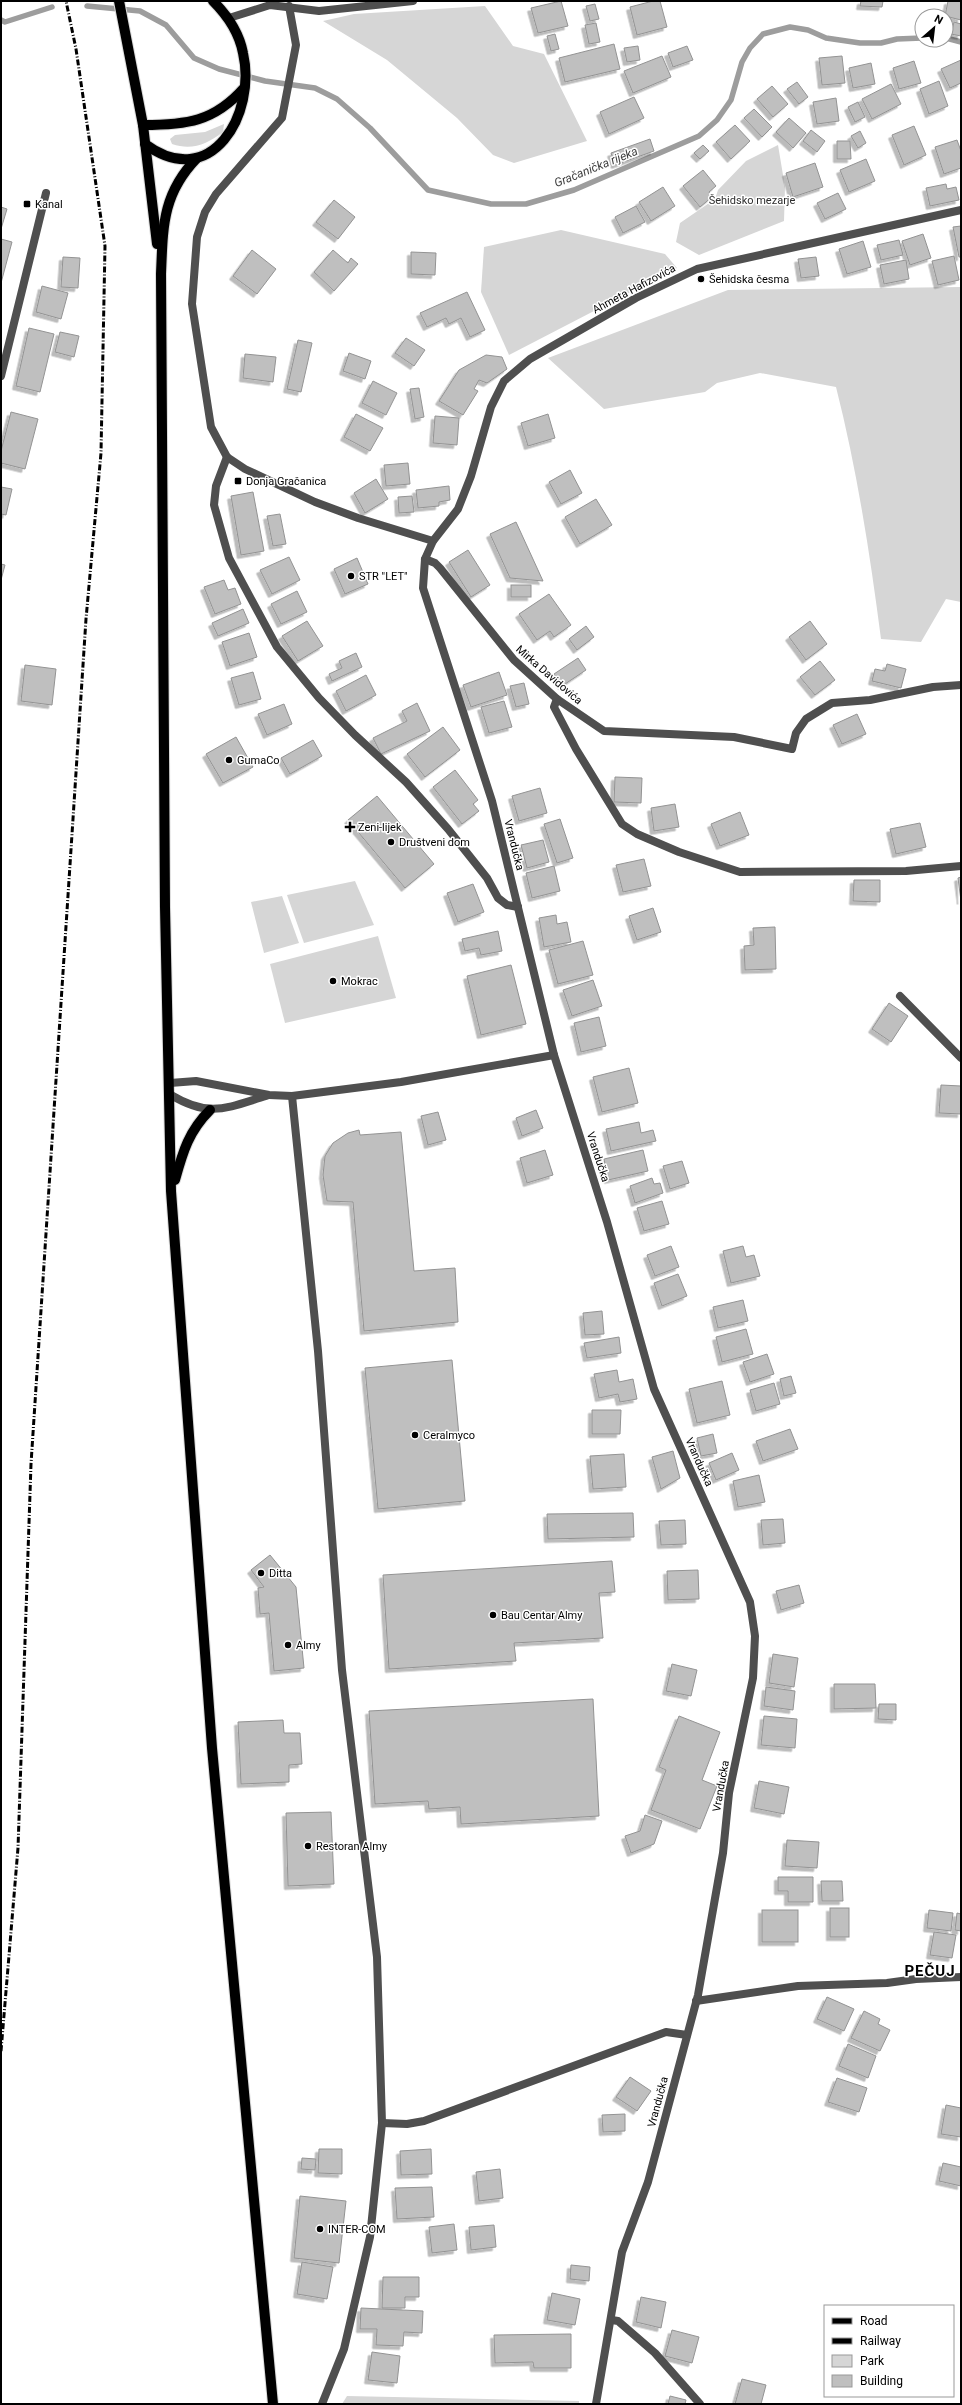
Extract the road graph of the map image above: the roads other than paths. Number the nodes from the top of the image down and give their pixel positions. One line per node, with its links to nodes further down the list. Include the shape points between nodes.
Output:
1 (118, 1): 8 (main road)
2 (213, 1): 6 (main road)
3 (413, 1): 4 (street)
4 (359, 4): 5 (street, via 319,11)
5 (288, 6): 6 (street, via 270,5); 15 (street, via 296,45 282,118 216,194 205,212 197,237 192,304 211,427)
6 (229, 18): 7 (main road, via 244,55)
7 (244, 85): 8 (main road, via 220,110 203,118 184,124); 10 (main road, via 240,114 234,128 219,144)
8 (143, 125): 9 (main road)
9 (145, 144): 10 (main road, via 156,152 170,157 185,160); 13 (main road)
10 (197, 158): 13 (main road, via 182,174 166,211)
11 (46, 193): 14 (street)
12 (961, 210): 16 (street, Ahmeta Hafizovića, via 697,269 636,298 530,359 504,380 491,407 471,476 458,510)
13 (161, 274): 25 (main road, via 165,899)
14 (1, 376)
15 (226, 458): 16 (street, via 315,502); 21 (street, via 216,486 214,505 218,520 229,558 277,647 320,698 355,735 406,782 448,829 487,878 498,898 507,905)
16 (433, 541): 17 (street, Vrandučka)
17 (425, 559): 19 (street, Mirka Davidovića, via 440,568 514,660); 21 (street, Vrandučka, via 423,588 492,801)
18 (961, 685): 19 (street, Mirka Davidovića, via 870,700 832,703 806,719 796,732 792,749 734,737 604,731)
19 (557, 699): 20 (street, via 554,707 576,749 622,824 637,834 679,852 740,872 906,871)
20 (961, 866)
21 (518, 907): 23 (street, Vrandučka)
22 (900, 996): 24 (street)
23 (554, 1055): 28 (street, via 401,1082); 32 (street, Vrandučka, via 607,1222 654,1388 750,1602 755,1636 753,1678 729,1793 723,1854)
24 (961, 1058)
25 (170, 1083): 26 (main road); 27 (street, via 196,1081)
26 (170, 1095): 29 (street, via 186,1104); 30 (main road)
27 (269, 1095): 28 (street); 29 (street)
28 (292, 1096): 34 (street, via 318,1351 342,1670 377,1957)
29 (210, 1110): 30 (main road, via 189,1137)
30 (171, 1191): 36 (main road, via 212,1748)
31 (961, 1977): 32 (street, via 798,1986)
32 (696, 2001): 33 (street, Vrandučka)
33 (687, 2036): 34 (street, via 666,2032 424,2121 407,2124); 35 (street, Vrandučka, via 648,2182 622,2252)
34 (382, 2123): 37 (street, via 370,2237 344,2349)
35 (612, 2320): 38 (street, Vrandučka); 39 (street, via 618,2322 655,2353)
36 (273, 2404)
37 (322, 2404)
38 (596, 2404)
39 (700, 2404)

